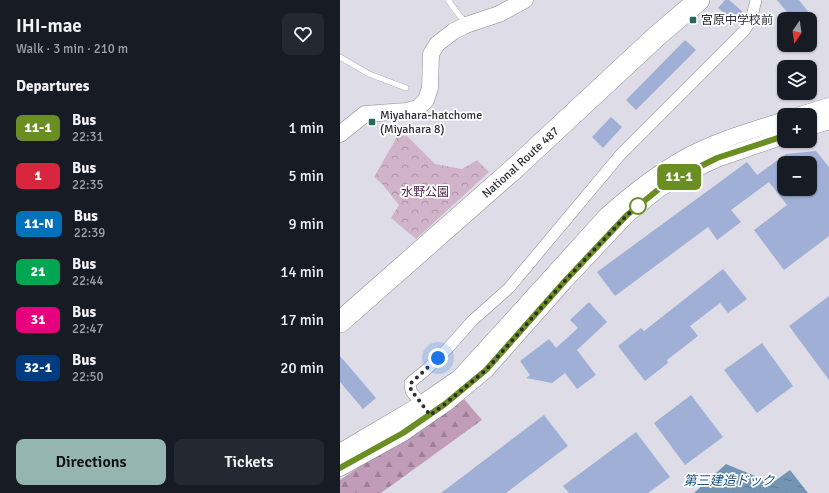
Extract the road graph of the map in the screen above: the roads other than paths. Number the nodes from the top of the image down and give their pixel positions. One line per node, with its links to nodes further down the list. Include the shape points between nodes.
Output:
1 (448, 0): 5 (lane)
2 (525, 0): 5 (street, via 499,14)
3 (699, 0): 15 (highway, National Route 487, via 516,167)
4 (754, 1): 16 (street, via 751,20 744,31 621,154 509,288 472,321 449,348 410,384 411,390)
5 (466, 25): 13 (street, via 437,44 430,54 430,88 426,100 418,108 365,114)
6 (340, 57): 7 (lane, via 369,74)
7 (406, 88)
8 (829, 106): 9 (street)
9 (817, 110)
10 (829, 121): 12 (street)
11 (777, 122): 16 (street, via 718,142 686,157 633,192 608,215 460,377)
12 (817, 125)
13 (340, 134)
14 (777, 138): 16 (street, via 717,158 659,189 627,215 486,370 445,404)
15 (340, 322)
16 (425, 410): 17 (street); 18 (street, via 403,433)
17 (340, 452)
18 (340, 468)

